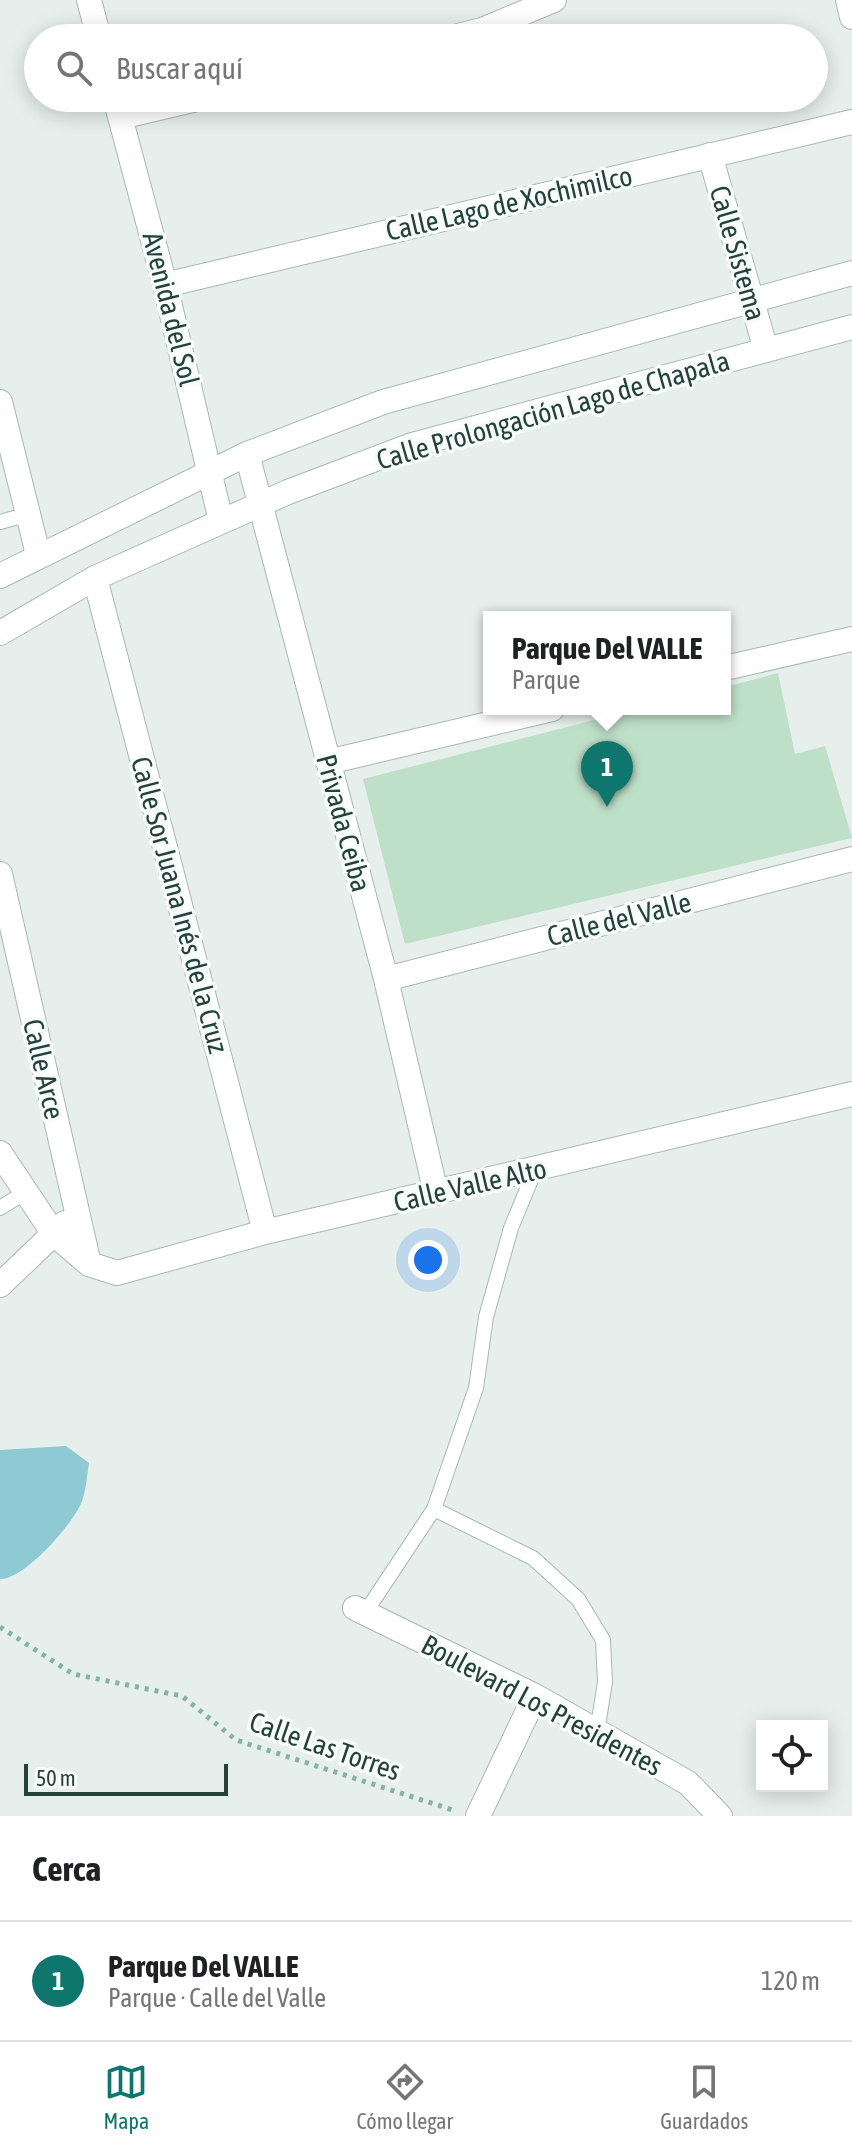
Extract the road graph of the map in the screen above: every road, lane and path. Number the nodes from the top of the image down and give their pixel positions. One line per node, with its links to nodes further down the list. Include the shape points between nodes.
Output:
1 (89, 0): 5 (street)
2 (554, 0): 6 (street)
3 (848, 0): 4 (street)
4 (852, 17)
5 (95, 24)
6 (496, 24)
7 (118, 112): 11 (street, Avenida del Sol)
8 (852, 122): 9 (street, Calle Lago de Xochimilco)
9 (710, 155): 11 (street, Calle Lago de Xochimilco); 12 (street, Calle Sistema)
10 (852, 273): 12 (street, Calle Prolongación Lago de Chapala)
11 (165, 285): 17 (street, Avenida del Sol)
12 (751, 300): 14 (street, Calle Sistema); 16 (street, Calle Prolongación Lago de Chapala, via 383,402)
13 (852, 327): 14 (street, Calle Prolongación Lago de Chapala)
14 (766, 350): 18 (street, Calle Prolongación Lago de Chapala, via 412,445)
15 (0, 402): 19 (street)
16 (247, 454): 17 (street, Calle Prolongación Lago de Chapala); 18 (street, Privada Ceiba)
17 (211, 470): 20 (street, Avenida del Sol); 22 (street, Calle Prolongación Lago de Chapala)
18 (260, 504): 20 (street, Calle Prolongación Lago de Chapala); 29 (street, Privada Ceiba)
19 (29, 514): 21 (lane); 22 (street)
20 (221, 521): 24 (street, Calle Prolongación Lago de Chapala)
21 (0, 522)
22 (38, 554): 23 (street, Calle Prolongación Lago de Chapala)
23 (0, 576)
24 (95, 578): 25 (street, Calle Prolongación Lago de Chapala); 40 (street, Calle Sor Juana Inés de la Cruz)
25 (0, 633)
26 (852, 639): 27 (street)
27 (731, 667)
28 (527, 715): 29 (street)
29 (328, 762): 32 (street, Privada Ceiba)
30 (852, 859): 32 (street, Calle del Valle)
31 (0, 874): 39 (street, Calle Arce)
32 (386, 979): 37 (street, Privada Ceiba)
33 (852, 1094): 35 (street, Calle Valle Alto)
34 (0, 1153): 36 (street)
35 (535, 1170): 37 (street, Calle Valle Alto); 44 (lane, via 511,1228 486,1317 476,1388)
36 (24, 1193): 38 (lane); 41 (street)
37 (436, 1193): 40 (street, Calle Valle Alto)
38 (0, 1208)
39 (77, 1212): 41 (street); 42 (street, Calle Arce)
40 (265, 1232): 42 (street, Calle Valle Alto, via 117,1273)
41 (54, 1234): 42 (street); 43 (street)
42 (89, 1264)
43 (0, 1285)
44 (434, 1509): 45 (lane); 48 (lane, via 533,1558 578,1599 603,1640 605,1682)
45 (360, 1610): 47 (street, Boulevard Los Presidentes)
46 (0, 1627): 49 (path, Calle Las Torres, via 73,1674 182,1696 236,1740)
47 (535, 1696): 48 (street, Boulevard Los Presidentes); 49 (street)
48 (597, 1732): 50 (street, Boulevard Los Presidentes, via 688,1783)
49 (468, 1814)
50 (720, 1816)

